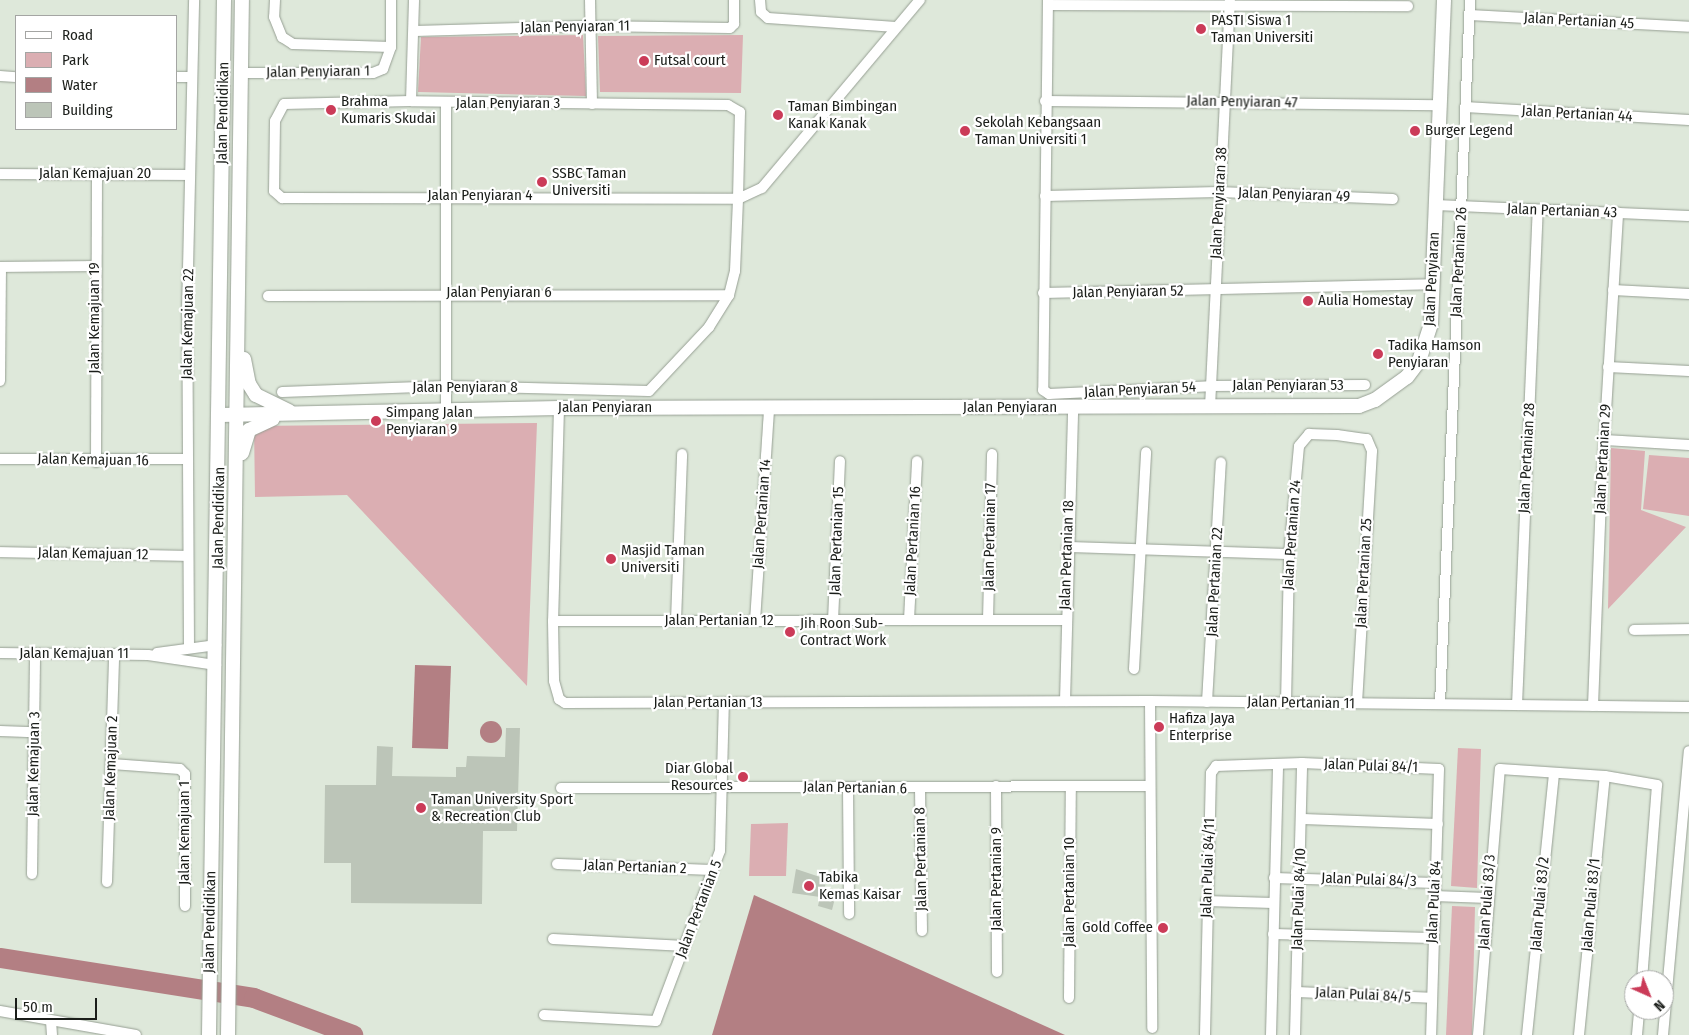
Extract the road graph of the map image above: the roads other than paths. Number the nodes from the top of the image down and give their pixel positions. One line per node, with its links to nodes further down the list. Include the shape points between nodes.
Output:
1 (194, 0): 26 (street, Jalan Kemajuan 22)
2 (224, 0): 73 (main road, Jalan Pendidikan)
3 (242, 0): 22 (main road, Jalan Pendidikan)
4 (275, 0): 21 (street, via 274,16 282,37 293,44)
5 (390, 0): 21 (street, Jalan Penyiaran 1)
6 (414, 0): 20 (street)
7 (590, 0): 17 (street)
8 (734, 0): 17 (street, Jalan Penyiaran 11, via 734,24 730,28)
9 (760, 0): 19 (street, via 762,12 775,19)
10 (920, 0): 19 (street)
11 (1444, 0): 32 (main road, Jalan Penyiaran)
12 (1470, 0): 16 (street, Jalan Pertanian 26)
13 (1048, 2): 14 (street); 28 (street)
14 (1230, 2): 15 (street); 29 (street, Jalan Penyiaran 38)
15 (1408, 6)
16 (1470, 15): 18 (street, Jalan Pertanian 45); 33 (street, Jalan Pertanian 26)
17 (590, 26): 20 (street, Jalan Penyiaran 11); 31 (street)
18 (1689, 27)
19 (896, 28): 43 (street, via 762,188)
20 (415, 32): 27 (street)
21 (391, 47): 22 (street, Jalan Penyiaran 1, via 389,62 373,73)
22 (241, 73): 59 (main road, Jalan Pendidikan)
23 (0, 76): 24 (street)
24 (15, 77)
25 (178, 77): 26 (street)
26 (191, 77): 37 (street, Jalan Kemajuan 22)
27 (411, 101): 30 (street, Jalan Penyiaran 3); 41 (street, Jalan Penyiaran 3, via 289,102 278,110 274,191)
28 (1045, 101): 29 (street, Jalan Penyiaran 47); 40 (street)
29 (1224, 101): 32 (street, Jalan Penyiaran 47); 38 (street, Jalan Penyiaran 38)
30 (446, 103): 31 (street, Jalan Penyiaran 3); 39 (street)
31 (592, 104): 43 (street, Jalan Penyiaran 3, via 728,105 740,112)
32 (1439, 105): 44 (main road, Jalan Penyiaran)
33 (1465, 107): 34 (street, Jalan Pertanian 44); 45 (street, Jalan Pertanian 26)
34 (1689, 120)
35 (0, 174): 36 (street, Jalan Kemajuan 20)
36 (96, 174): 37 (street, Jalan Kemajuan 20); 49 (street, Jalan Kemajuan 19)
37 (190, 175): 82 (street, Jalan Kemajuan 22)
38 (1219, 192): 40 (street, Jalan Penyiaran 49); 42 (street, Jalan Penyiaran 49); 53 (street, Jalan Penyiaran 38)
39 (444, 195): 41 (street, Jalan Penyiaran 4); 43 (street, Jalan Penyiaran 4); 54 (street)
40 (1045, 196): 55 (street)
41 (282, 198)
42 (1393, 199)
43 (738, 200): 57 (street, via 735,271)
44 (1435, 205): 45 (street, Jalan Pertanian 43); 51 (main road, Jalan Penyiaran)
45 (1462, 207): 46 (street, Jalan Pertanian 43); 117 (street, Jalan Pertanian 26)
46 (1538, 211): 47 (street, Jalan Pertanian 43); 118 (street, Jalan Pertanian 28)
47 (1618, 213): 48 (street, Jalan Pertanian 43); 52 (street, Jalan Pertanian 29)
48 (1689, 216)
49 (95, 266): 50 (street); 85 (street, Jalan Kemajuan 19)
50 (0, 267): 62 (street)
51 (1431, 284): 53 (street, Jalan Penyiaran 52); 67 (main road, Jalan Penyiaran, via 1431,324 1419,362 1407,377 1375,400 1338,409)
52 (1613, 290): 56 (street); 60 (street, Jalan Pertanian 29)
53 (1214, 291): 55 (street, Jalan Penyiaran 52); 65 (street, Jalan Penyiaran 38)
54 (447, 293): 57 (street, Jalan Penyiaran 6); 58 (street, Jalan Penyiaran 6); 64 (street)
55 (1043, 293): 65 (street, Jalan Penyiaran 54, via 1042,390 1048,394)
56 (1689, 294)
57 (729, 295): 64 (street, Jalan Penyiaran 8, via 709,327 649,391)
58 (268, 296)
59 (238, 326): 72 (main road, via 252,389 273,405); 74 (main road, Jalan Pendidikan)
60 (1608, 367): 61 (street); 75 (street, Jalan Pertanian 29)
61 (1689, 371)
62 (0, 381)
63 (1365, 385): 65 (street, Jalan Penyiaran 53)
64 (448, 386): 66 (street, Jalan Penyiaran 8); 70 (street)
65 (1210, 386): 67 (street, Jalan Penyiaran 38)
66 (282, 392)
67 (1210, 407): 71 (main road, Jalan Penyiaran)
68 (559, 408): 69 (main road, Jalan Penyiaran); 70 (main road, Jalan Penyiaran); 98 (street, Jalan Pertanian 13)
69 (769, 408): 71 (main road, Jalan Penyiaran); 100 (street, Jalan Pertanian 14)
70 (446, 409): 72 (main road, Jalan Penyiaran)
71 (1073, 409): 88 (street, Jalan Pertanian 18)
72 (298, 414): 74 (main road, Jalan Penyiaran); 87 (main road, via 260,422 249,430 243,446)
73 (221, 415): 74 (main road, Jalan Penyiaran); 103 (main road, Jalan Pendidikan)
74 (238, 415): 87 (main road, Jalan Pendidikan)
75 (1605, 440): 77 (street); 119 (street, Jalan Pertanian 29)
76 (1370, 442): 92 (street, Jalan Pertanian 24, via 1337,435 1309,434 1302,438); 116 (street, Jalan Pertanian 25)
77 (1689, 445)
78 (1146, 452): 89 (street)
79 (682, 454): 99 (street)
80 (992, 454): 96 (street, Jalan Pertanian 17)
81 (0, 459): 85 (street, Jalan Kemajuan 16)
82 (186, 459): 85 (street, Jalan Kemajuan 16); 93 (street, Jalan Kemajuan 22)
83 (840, 461): 94 (street, Jalan Pertanian 15)
84 (917, 461): 95 (street, Jalan Pertanian 16)
85 (96, 462)
86 (1221, 462): 91 (street, Jalan Pertanian 22)
87 (236, 498): 171 (main road, Jalan Pendidikan)
88 (1067, 547): 89 (street); 97 (street, Jalan Pertanian 18)
89 (1142, 549): 91 (street); 110 (street)
90 (0, 552): 93 (street, Jalan Kemajuan 12)
91 (1217, 552): 92 (street); 113 (street, Jalan Pertanian 22)
92 (1289, 554): 115 (street, Jalan Pertanian 24)
93 (186, 556): 104 (street, Jalan Kemajuan 22)
94 (833, 620): 95 (street, Jalan Pertanian 12); 100 (street, Jalan Pertanian 12)
95 (909, 620): 96 (street, Jalan Pertanian 12)
96 (988, 620): 97 (street, Jalan Pertanian 12)
97 (1065, 620): 112 (street, Jalan Pertanian 18)
98 (553, 621): 99 (street, Jalan Pertanian 12); 114 (street, Jalan Pertanian 13, via 554,681 560,699 565,703)
99 (676, 621): 100 (street, Jalan Pertanian 12)
100 (755, 621)
101 (1689, 629): 102 (street)
102 (1634, 630)
103 (216, 645): 104 (street, Jalan Kemajuan 11); 109 (main road, Jalan Pendidikan)
104 (189, 648): 108 (street, Jalan Kemajuan 11)
105 (0, 653): 106 (street, Jalan Kemajuan 11)
106 (35, 654): 107 (street, Jalan Kemajuan 11); 122 (street, Jalan Kemajuan 3)
107 (114, 654): 108 (street, Jalan Kemajuan 11); 124 (street, Jalan Kemajuan 2)
108 (148, 655): 109 (street, Jalan Kemajuan 11)
109 (216, 664): 170 (main road, Jalan Pendidikan)
110 (1134, 669)
111 (1150, 701): 112 (street, Jalan Pertanian 13); 113 (street, Jalan Pertanian 11); 131 (street)
112 (1065, 702): 114 (street, Jalan Pertanian 13)
113 (1207, 702): 115 (street, Jalan Pertanian 11)
114 (724, 703): 132 (street, Jalan Pertanian 5)
115 (1286, 703): 116 (street, Jalan Pertanian 11)
116 (1357, 703): 117 (street, Jalan Pertanian 11)
117 (1440, 704): 118 (street, Jalan Pertanian 11)
118 (1517, 705): 119 (street, Jalan Pertanian 11)
119 (1593, 706): 120 (street, Jalan Pertanian 11)
120 (1689, 707)
121 (0, 731): 122 (street)
122 (34, 732): 141 (street, Jalan Kemajuan 3)
123 (1689, 751): 180 (street)
124 (112, 764): 144 (street, Jalan Kemajuan 2); 150 (street, Jalan Kemajuan 1, via 180,769 184,774)
125 (1278, 764): 126 (street, Jalan Pulai 84/11); 142 (street); 148 (street, Jalan Pulai 84/11, via 1213,768)
126 (1302, 764): 127 (street, Jalan Pulai 84/1); 137 (street, Jalan Pulai 84/10)
127 (1439, 769): 138 (street, Jalan Pulai 84)
128 (1554, 773): 129 (street); 147 (street, Jalan Pulai 83/3, via 1500,769); 177 (street, Jalan Pulai 83/2)
129 (1605, 776): 158 (street, via 1653,783 1659,790); 178 (street, Jalan Pulai 83/1)
130 (996, 786): 134 (street, Jalan Pertanian 6); 136 (street, Jalan Pertanian 6); 159 (street, Jalan Pertanian 9)
131 (1149, 786): 134 (street, Jalan Pertanian 6); 167 (street)
132 (722, 787): 133 (street, Jalan Pertanian 6); 135 (street, Jalan Pertanian 6); 140 (street, Jalan Pertanian 5, via 720,851)
133 (848, 787): 136 (street, Jalan Pertanian 6); 151 (street)
134 (1071, 787): 161 (street, Jalan Pertanian 10)
135 (561, 788)
136 (920, 788): 152 (street, Jalan Pertanian 8)
137 (1303, 819): 138 (street); 143 (street, Jalan Pulai 84/10)
138 (1438, 824): 145 (street, Jalan Pulai 84)
139 (557, 864): 140 (street, Jalan Pertanian 2)
140 (713, 870): 157 (street, Jalan Pertanian 5)
141 (32, 874)
142 (1274, 878): 143 (street, Jalan Pulai 84/3); 149 (street)
143 (1298, 878): 145 (street, Jalan Pulai 84/3); 154 (street, Jalan Pulai 84/10)
144 (107, 882)
145 (1435, 882): 146 (street, Jalan Pulai 84)
146 (1434, 896): 147 (street, Jalan Pulai 84/3); 155 (street, Jalan Pulai 84)
147 (1488, 898): 176 (street, Jalan Pulai 83/3)
148 (1206, 901): 149 (street); 172 (street, Jalan Pulai 84/11)
149 (1273, 903): 153 (street)
150 (185, 906)
151 (849, 914)
152 (922, 931)
153 (1273, 934): 154 (street); 173 (street)
154 (1296, 934): 155 (street); 160 (street, Jalan Pulai 84/10)
155 (1432, 938): 162 (street, Jalan Pulai 84)
156 (553, 939): 157 (street)
157 (685, 946): 164 (street, Jalan Pertanian 5, via 656,1021)
158 (1643, 970)
159 (997, 972)
160 (1296, 992): 162 (street, Jalan Pulai 84/5); 174 (street, Jalan Pulai 84/10)
161 (1069, 998)
162 (1431, 998): 175 (street, Jalan Pulai 84)
163 (0, 1011): 166 (street)
164 (544, 1015)
165 (1638, 1020): 179 (street)
166 (51, 1021): 168 (street); 169 (street)
167 (1152, 1028)
168 (52, 1035)
169 (136, 1035)
170 (209, 1035)
171 (228, 1035)
172 (1205, 1035)
173 (1271, 1035)
174 (1295, 1035)
175 (1431, 1035)
176 (1478, 1035)
177 (1527, 1035)
178 (1579, 1035)
179 (1637, 1035)
180 (1663, 1035)

